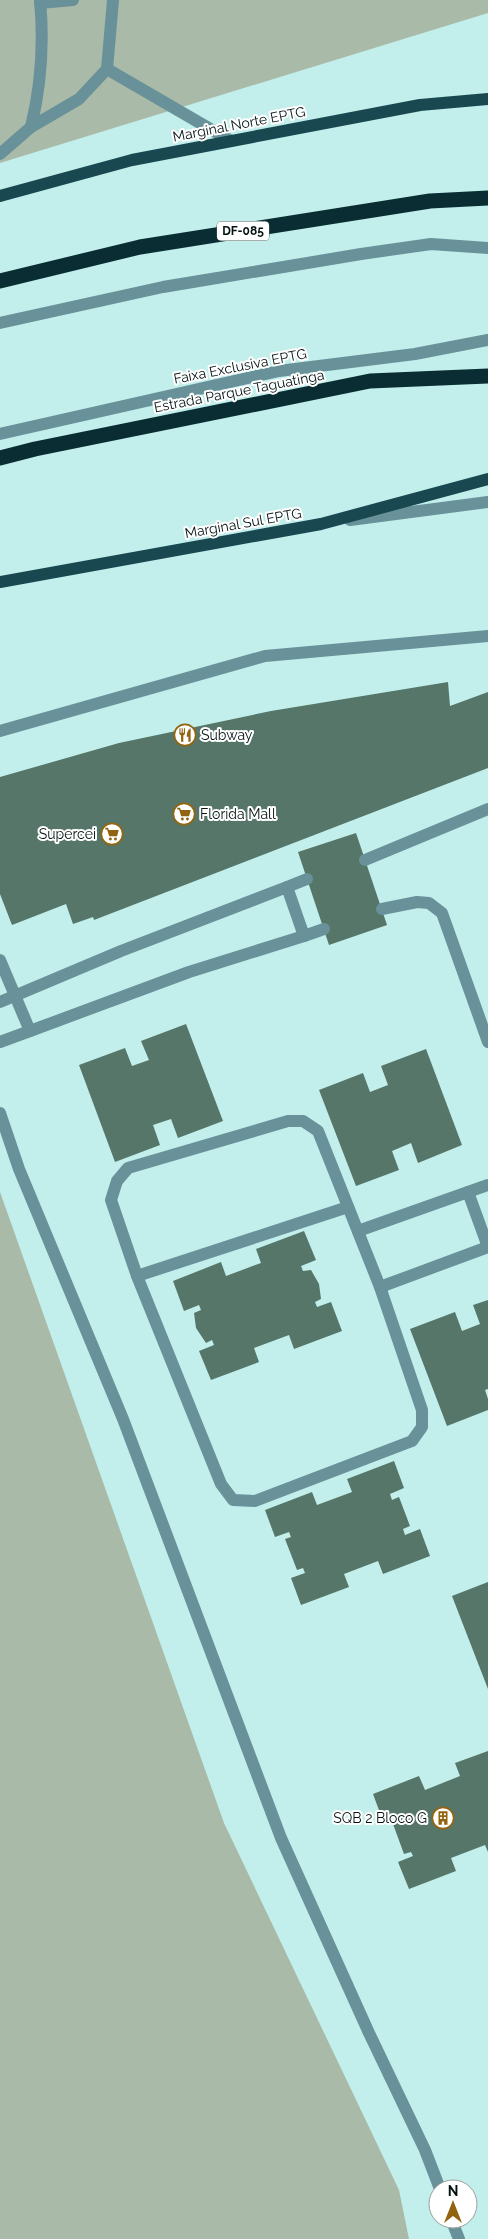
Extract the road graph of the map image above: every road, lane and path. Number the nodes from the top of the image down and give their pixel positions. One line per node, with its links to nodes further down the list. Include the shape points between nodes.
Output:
1 (73, 0): 3 (lane)
2 (114, 0): 4 (lane)
3 (40, 1): 6 (lane, via 39,95)
4 (107, 69): 6 (lane, via 79,99); 7 (lane)
5 (488, 99): 7 (main road, Marginal Norte EPTG, via 420,104)
6 (31, 127): 8 (lane)
7 (231, 141): 9 (main road, Marginal Norte EPTG, via 132,160)
8 (0, 154)
9 (0, 196)
10 (488, 198): 12 (highway, DF-085, via 430,201 140,247)
11 (488, 248): 13 (lane, via 431,244 361,254 163,287)
12 (0, 281)
13 (0, 323)
14 (488, 340): 16 (lane, Faixa Exclusiva EPTG, via 415,354 278,371)
15 (488, 376): 17 (highway, Estrada Parque Taguatinga, via 370,382)
16 (0, 434)
17 (0, 458)
18 (488, 479): 20 (main road, Marginal Sul EPTG)
19 (488, 502): 20 (lane)
20 (321, 524): 21 (main road, Marginal Sul EPTG)
21 (0, 582)
22 (488, 636): 23 (lane, via 264,656)
23 (0, 731)
24 (488, 808): 25 (lane)
25 (365, 860)
26 (307, 879): 27 (lane)
27 (287, 887): 30 (lane); 32 (lane)
28 (382, 909): 36 (lane, via 417,902 429,903 442,913)
29 (324, 929): 30 (lane)
30 (304, 936): 34 (lane, via 189,972)
31 (0, 960): 32 (lane)
32 (15, 996): 33 (lane); 34 (lane)
33 (0, 1002)
34 (30, 1030): 35 (lane)
35 (0, 1042)
36 (488, 1042)
37 (0, 1114): 45 (lane, via 19,1169 123,1419 280,1838)
38 (488, 1184): 39 (lane)
39 (468, 1192): 41 (lane); 42 (lane)
40 (348, 1207): 41 (lane); 43 (lane); 43 (lane, via 318,1131 303,1121 288,1121 128,1168 117,1181 111,1200)
41 (358, 1231): 44 (lane)
42 (488, 1247): 44 (lane)
43 (137, 1276): 44 (lane, via 221,1484 233,1500 256,1501 412,1441 422,1427 422,1410)
44 (380, 1287)
45 (436, 2179)

